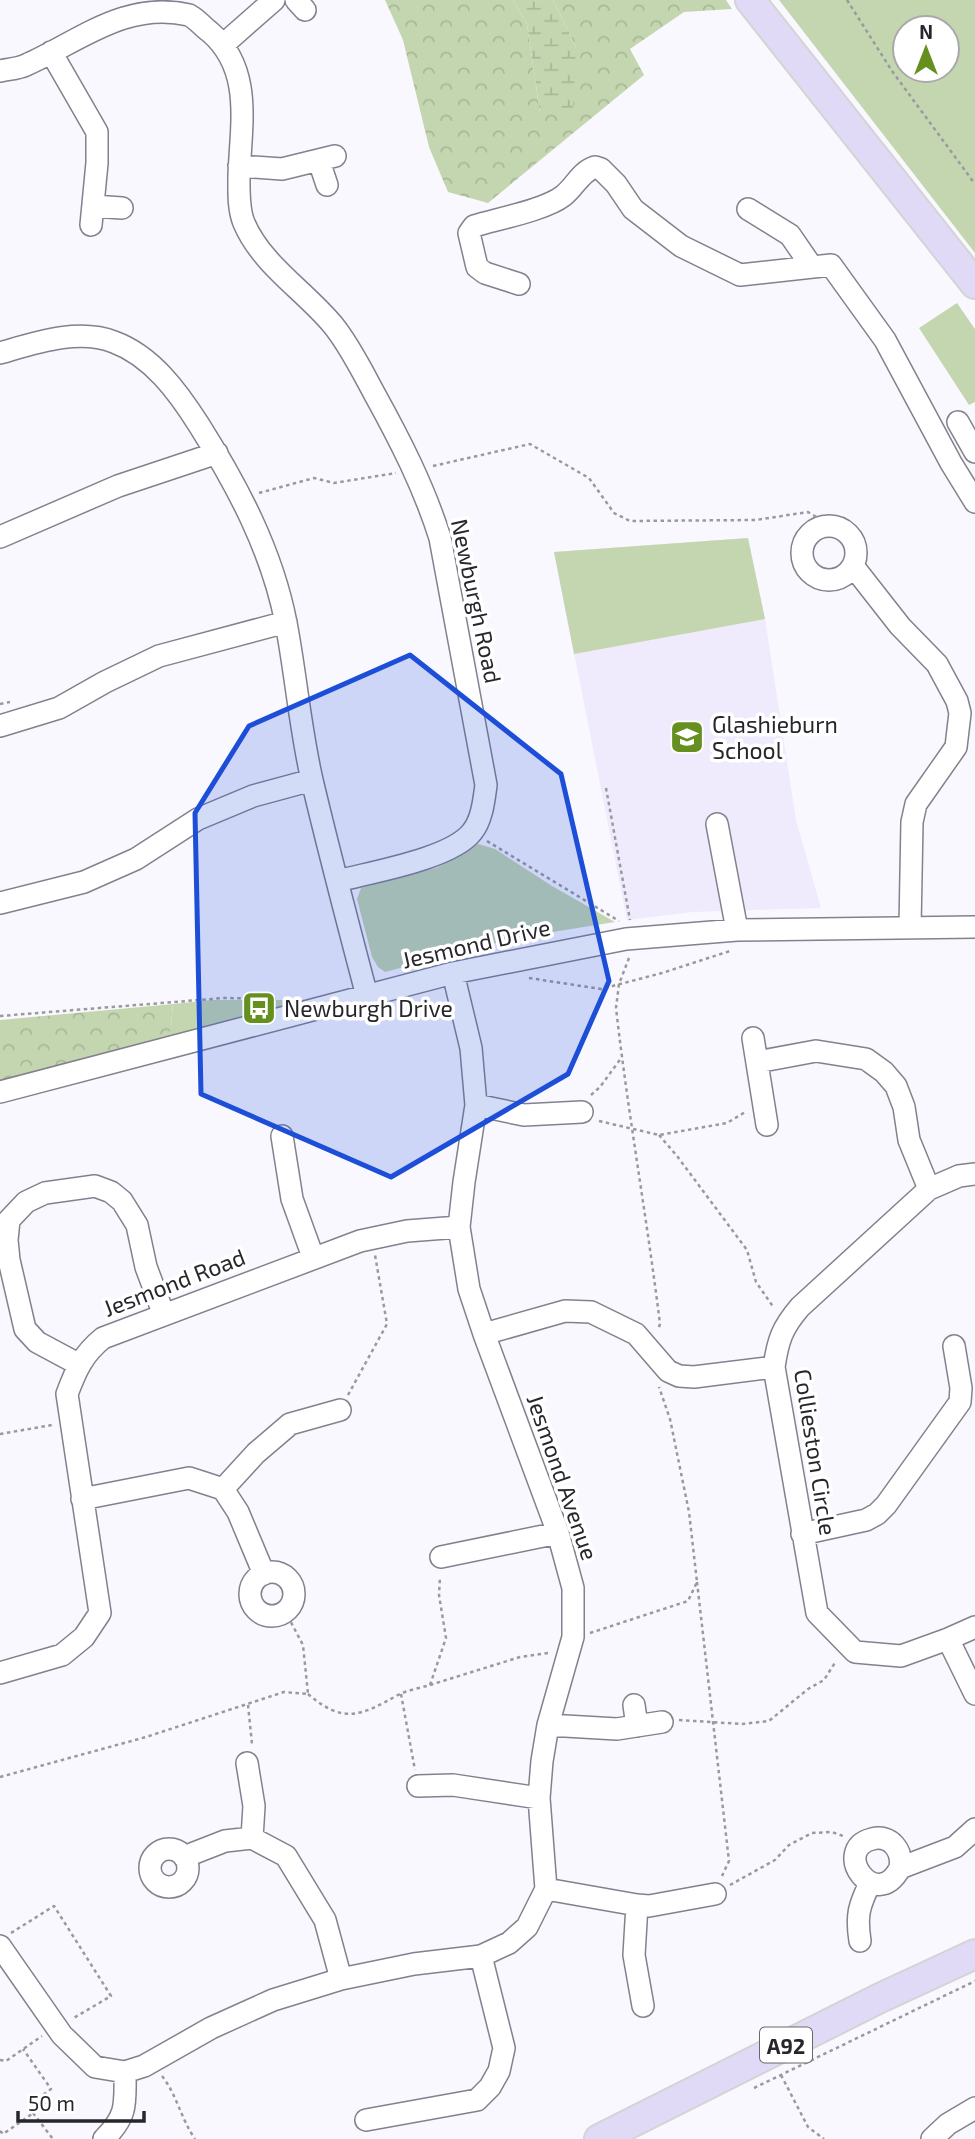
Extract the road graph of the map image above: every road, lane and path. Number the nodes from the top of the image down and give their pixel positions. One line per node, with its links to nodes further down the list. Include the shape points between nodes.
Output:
1 (274, 0): 5 (street)
2 (750, 0): 15 (main road)
3 (847, 0): 9 (path, via 892,71)
4 (141, 3): 5 (street, Newburgh Road, via 190,15); 6 (street, Newburgh Road, via 97,21)
5 (224, 44): 8 (street, Newburgh Road, via 241,88)
6 (51, 52): 7 (street, Newburgh Road, via 23,67); 11 (street, via 97,132 92,215)
7 (0, 71)
8 (239, 166): 10 (street, via 282,169 327,159); 20 (street, Newburgh Road, via 242,220 261,253 335,328)
9 (975, 184)
10 (327, 185)
11 (122, 208)
12 (748, 209): 13 (street, via 790,234)
13 (821, 266): 14 (street, via 740,275 681,246 633,209 616,184 595,166 563,197 474,226 469,233 477,267); 22 (street, via 886,340)
14 (519, 284)
15 (975, 284)
16 (0, 353): 19 (street, via 82,335 113,341 138,354 179,393)
17 (958, 422): 18 (street)
18 (975, 452)
19 (217, 453): 21 (street); 24 (street, via 118,486)
20 (415, 470): 21 (path, via 334,483 314,478); 23 (path, via 530,444 589,478 614,513 630,521 756,520 808,512 820,519); 31 (street, Newburgh Road, via 440,538 486,785)
21 (242, 498): 26 (street, via 265,550)
22 (975, 502)
23 (820, 527): 25 (street, via 847,532 856,548); 25 (street, via 802,548 805,567 820,579 830,580 839,579)
24 (0, 537)
25 (853, 566): 36 (street, via 937,664 960,713 956,747 916,804)
26 (286, 622): 27 (street, via 159,656 59,708); 28 (street)
27 (0, 726)
28 (312, 780): 32 (street); 33 (street, via 198,818 136,859 84,882)
29 (606, 788): 35 (path)
30 (717, 824): 38 (street)
31 (472, 832): 32 (street, via 432,856); 34 (path)
32 (338, 881): 42 (street)
33 (0, 903)
34 (624, 924)
35 (631, 924)
36 (909, 927): 37 (street, Jesmond Drive); 38 (street, Jesmond Drive)
37 (975, 927)
38 (737, 930): 40 (street, Jesmond Drive, via 626,939)
39 (730, 951): 41 (path, via 601,989)
40 (453, 974): 42 (street, Jesmond Drive); 50 (street, Jesmond Avenue, via 471,1048)
41 (526, 978)
42 (367, 996): 48 (street, Jesmond Drive)
43 (279, 999): 44 (path, via 224,998)
44 (0, 1016)
45 (753, 1038): 47 (street)
46 (621, 1057): 51 (path, via 584,1101)
47 (757, 1062): 49 (street); 56 (street, via 816,1051 866,1059 884,1072 896,1086 909,1140)
48 (0, 1092)
49 (763, 1102): 52 (street); 53 (path, via 727,1123)
50 (477, 1105): 51 (street, via 524,1115); 57 (street, Jesmond Avenue)
51 (582, 1112): 53 (path, via 585,1119)
52 (767, 1125)
53 (659, 1135): 61 (path, via 747,1250 756,1282)
54 (282, 1136): 59 (street, via 292,1199)
55 (975, 1174): 56 (street, Collieston Circle)
56 (929, 1189): 61 (street, Collieston Circle)
57 (459, 1227): 58 (street, Jesmond Road); 62 (street, Jesmond Avenue)
58 (372, 1238): 59 (street, Jesmond Road); 67 (path, via 387,1324)
59 (313, 1258): 60 (street, Jesmond Road)
60 (164, 1315): 64 (street, Jesmond Road, via 103,1338); 64 (street, via 146,1267 138,1225 122,1201 95,1186 45,1193 26,1202 9,1220 7,1240 25,1329 37,1342)
61 (784, 1325): 65 (street, Collieston Circle)
62 (484, 1335): 65 (street, via 565,1311 591,1312 636,1335 668,1371 679,1376); 72 (street, Jesmond Avenue)
63 (954, 1346): 66 (street)
64 (78, 1364): 68 (street, Jesmond Road, via 67,1394)
65 (774, 1367): 73 (street, Collieston Circle)
66 (968, 1405): 73 (street, via 877,1514)
67 (340, 1410): 70 (street, via 290,1424)
68 (70, 1421): 69 (path); 71 (street, Jesmond Road)
69 (0, 1434)
70 (223, 1489): 71 (street, via 189,1478); 75 (street, via 238,1512)
71 (82, 1499): 82 (street, Jesmond Road, via 100,1613 84,1637 62,1656)
72 (558, 1532): 74 (street); 79 (street, Jesmond Avenue, via 573,1588)
73 (802, 1534): 81 (street, Collieston Circle, via 817,1614)
74 (454, 1548): 83 (path, via 439,1595 446,1638)
75 (264, 1574): 77 (street, via 278,1573 292,1587 293,1600); 77 (street, via 254,1582 251,1602 266,1615)
76 (697, 1581): 89 (path)
77 (285, 1611): 84 (path, via 303,1645)
78 (975, 1627): 80 (street, Collieston Circle)
79 (573, 1637): 83 (path, via 557,1651 520,1657); 90 (street, Jesmond Avenue)
80 (948, 1639): 81 (street, Collieston Circle, via 901,1656 855,1652); 86 (street)
81 (846, 1644): 89 (path, via 824,1680 769,1721)
82 (0, 1673)
83 (430, 1685): 85 (path)
84 (308, 1694): 85 (path, via 327,1708 356,1714); 87 (path, via 284,1692)
85 (401, 1694): 93 (path)
86 (975, 1694)
87 (248, 1705): 91 (path, via 252,1749); 92 (path)
88 (662, 1722): 89 (path); 90 (street, via 635,1715 617,1729)
89 (713, 1723): 102 (path, via 729,1860)
90 (548, 1725): 94 (street, Jesmond Avenue)
91 (247, 1763): 96 (street)
92 (0, 1777)
93 (418, 1786): 94 (street, via 453,1785)
94 (539, 1798): 101 (street, Jesmond Avenue)
95 (975, 1829): 99 (street, via 955,1847)
96 (253, 1838): 98 (street, via 225,1842); 108 (street, via 286,1856 326,1920)
97 (861, 1845): 99 (street, via 874,1838 890,1841 900,1853); 100 (street, via 856,1866); 102 (path, via 832,1832 812,1833 789,1845 775,1860)
98 (184, 1857)
99 (900, 1868): 100 (street, via 885,1884)
100 (870, 1883): 105 (street, via 859,1906)
101 (546, 1889): 103 (street); 107 (street, via 527,1927 509,1943)
102 (701, 1890): 103 (street, via 649,1906)
103 (638, 1905): 111 (street, via 634,1955)
104 (5, 1940): 113 (street); 113 (path, via 54,1906 111,1996)
105 (860, 1941)
106 (975, 1954): 127 (main road, A92)
107 (481, 1956): 108 (street); 122 (street, via 504,2048 490,2087 477,2100)
108 (341, 1979): 116 (street, via 272,2000)
109 (661, 1979): 111 (street)
110 (975, 1981): 118 (path)
111 (639, 1982): 112 (street)
112 (643, 2006)
113 (57, 2027): 114 (path); 117 (street, via 95,2067)
114 (23, 2049): 115 (path); 121 (path, via 51,2089 39,2098 45,2105)
115 (0, 2060)
116 (151, 2062): 117 (street); 126 (path, via 177,2100)
117 (125, 2072): 125 (street, via 126,2109)
118 (781, 2075): 119 (path); 128 (path, via 808,2127)
119 (746, 2092)
120 (975, 2108): 129 (street, via 948,2123)
121 (33, 2113): 123 (path, via 3,2134); 124 (path)
122 (366, 2120)
123 (0, 2131)
124 (53, 2139)
125 (104, 2139)
126 (195, 2139)
127 (598, 2139)
128 (824, 2139)
129 (932, 2139)

